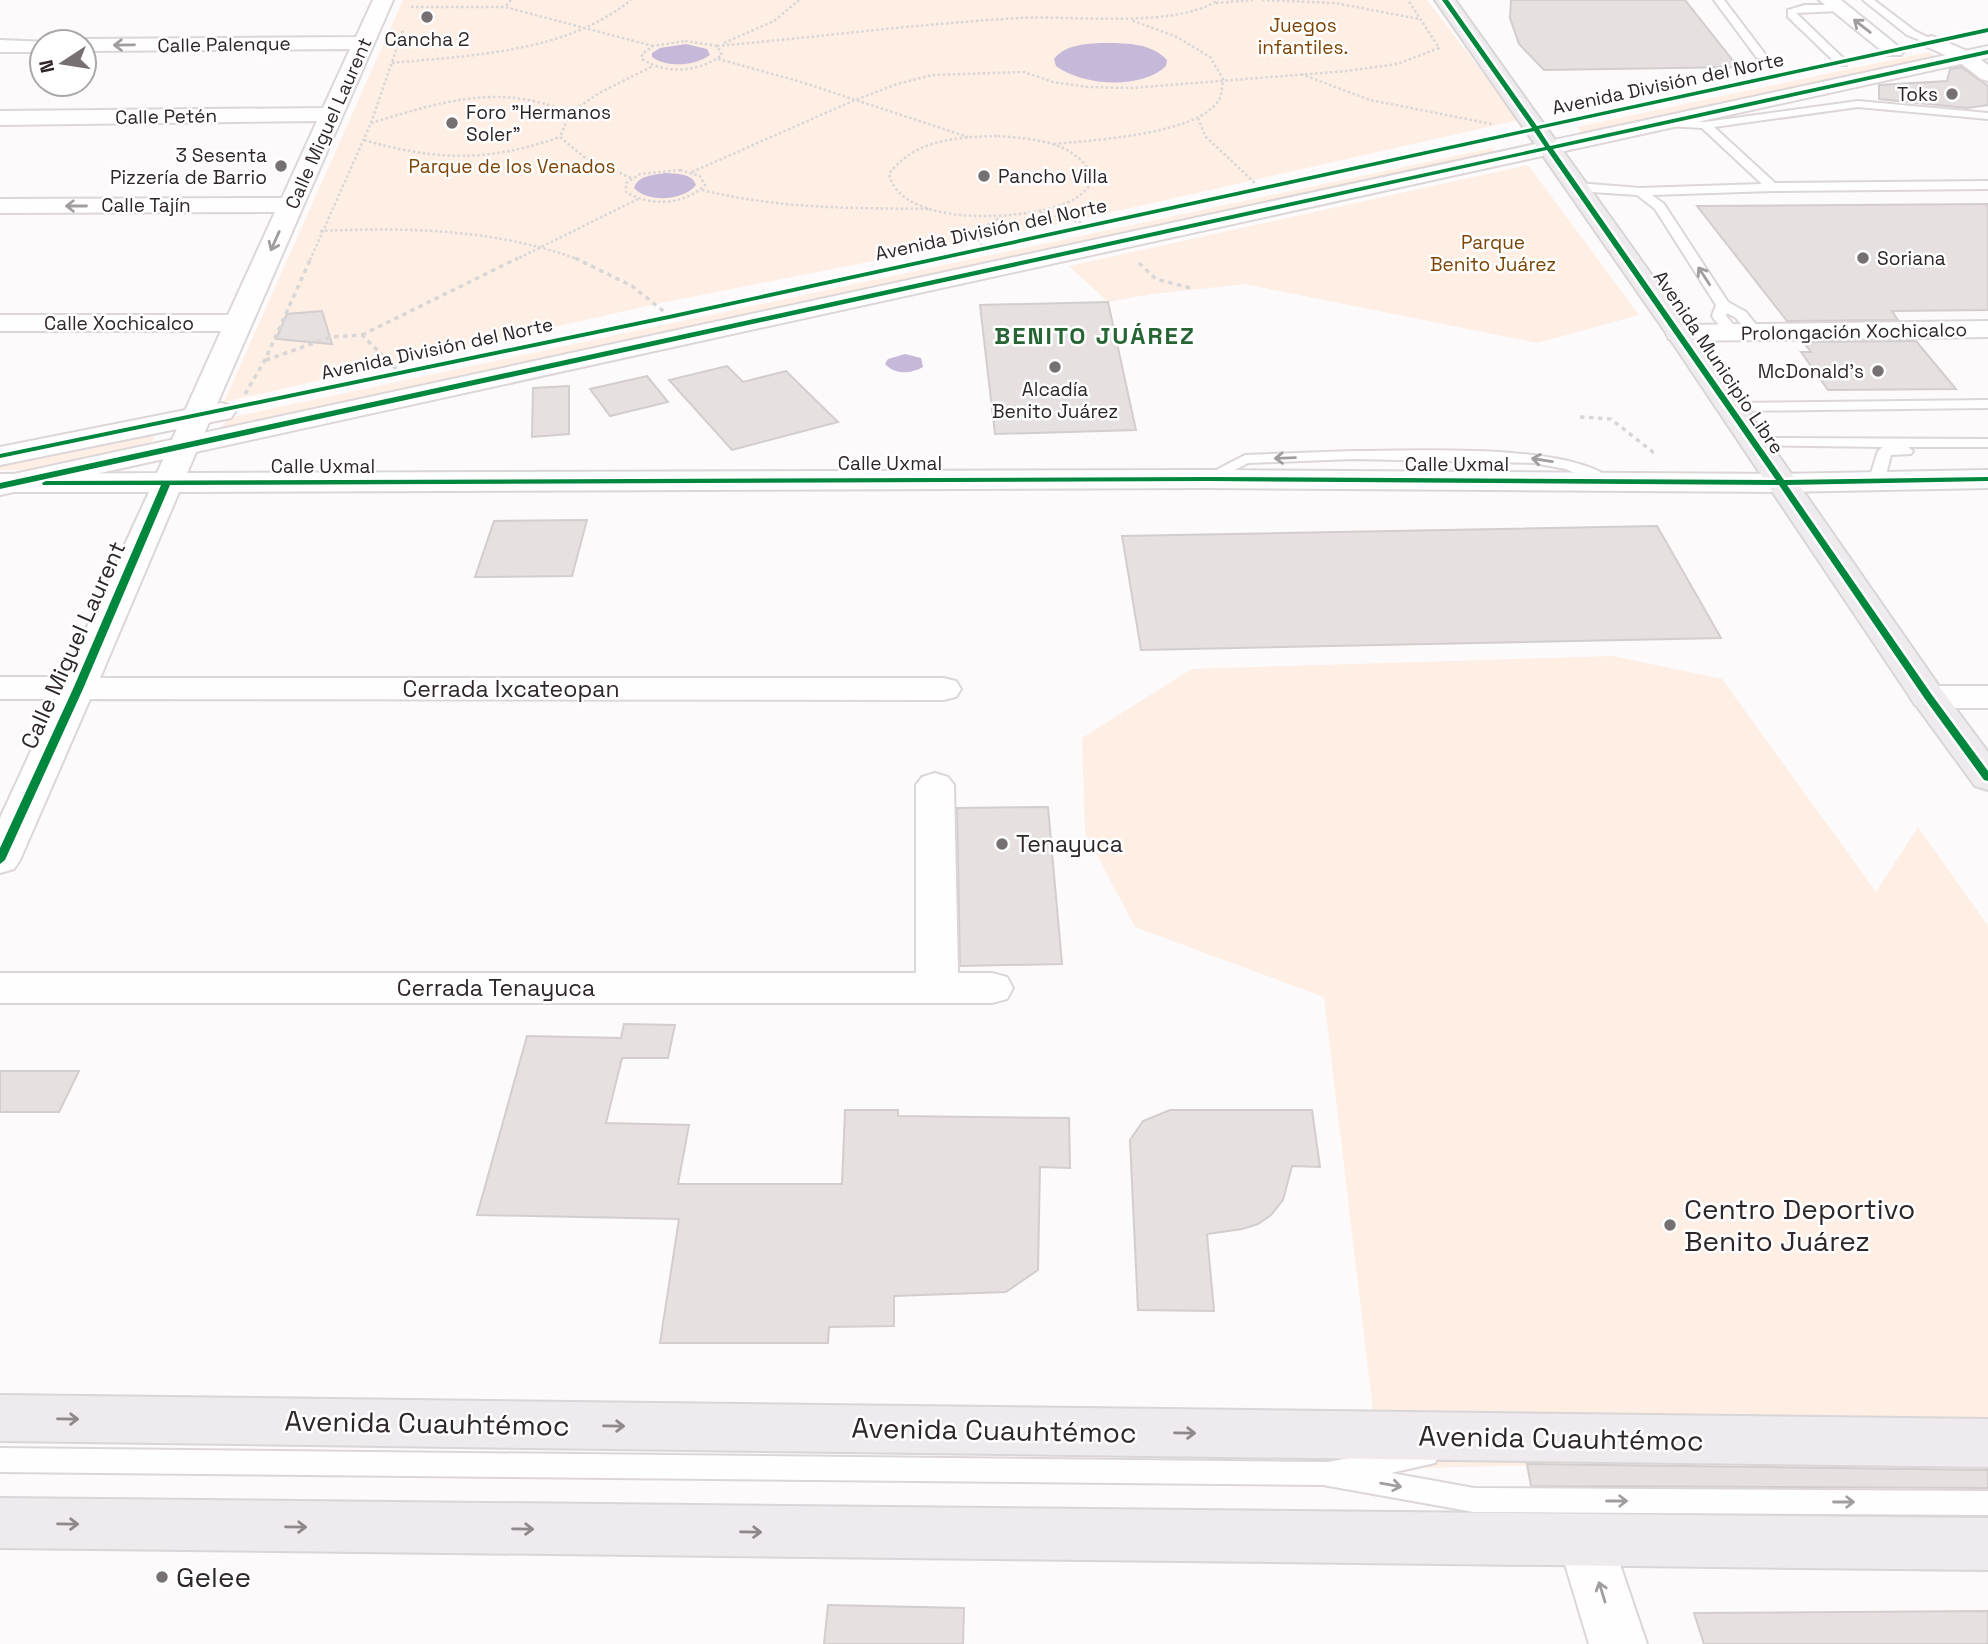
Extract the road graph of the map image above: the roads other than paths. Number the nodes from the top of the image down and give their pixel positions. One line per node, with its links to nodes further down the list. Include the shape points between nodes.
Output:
1 (383, 0): 8 (street, Calle Miguel Laurent)
2 (1446, 0): 22 (main road, Avenida Municipio Libre)
3 (1719, 0): 14 (lane)
4 (1868, 0): 7 (lane, via 1911,33)
5 (1834, 4): 12 (street, one-way to 5); 16 (lane, via 1791,12)
6 (1988, 30): 7 (street, Avenida División del Norte)
7 (1932, 42): 12 (street, Avenida División del Norte); 13 (street)
8 (363, 43): 9 (street, Calle Palenque, one-way to 9); 17 (street, Calle Miguel Laurent)
9 (98, 45)
10 (0, 46): 11 (street)
11 (28, 46)
12 (1894, 51): 16 (street, Avenida División del Norte)
13 (1976, 55): 15 (street); 16 (street, Avenida División del Norte)
14 (1761, 56)
15 (1988, 75)
16 (1852, 83): 18 (lane, via 1950,114); 20 (street, Avenida División del Norte); 21 (lane); 22 (street, Avenida División del Norte)
17 (332, 114): 19 (street, Calle Petén); 27 (street, Calle Miguel Laurent)
18 (1988, 116)
19 (0, 118)
20 (1669, 123): 21 (lane); 22 (street, Avenida División del Norte)
21 (1704, 125): 25 (lane)
22 (1543, 139): 24 (main road, Avenida Municipio Libre); 37 (street, Avenida División del Norte, via 1264,188); 43 (street, Avenida División del Norte, via 1118,243)
23 (1988, 185): 25 (lane)
24 (1577, 187): 26 (lane); 34 (main road, Avenida Municipio Libre)
25 (1772, 187): 26 (lane)
26 (1640, 192): 29 (lane, one-way to 26, via 1660,207)
27 (291, 205): 28 (street, Calle Tajín, one-way to 28); 31 (street, Calle Miguel Laurent, one-way to 31)
28 (0, 206)
29 (1723, 305): 33 (lane, via 1741,315); 33 (lane, via 1719,316)
30 (0, 323): 31 (street, Calle Xochicalco)
31 (238, 323): 37 (street, Calle Miguel Laurent)
32 (1988, 328): 33 (street, Prolongación Xochicalco)
33 (1744, 332): 34 (street, Prolongación Xochicalco)
34 (1679, 333): 36 (main road, Avenida Municipio Libre)
35 (1988, 404): 36 (lane)
36 (1729, 407): 40 (main road, Avenida Municipio Libre)
37 (195, 417): 43 (street, Calle Miguel Laurent); 48 (street, Avenida División del Norte)
38 (1435, 436): 46 (lane)
39 (1346, 438): 45 (lane)
40 (1752, 442): 41 (lane); 52 (main road, Avenida Municipio Libre)
41 (1872, 442): 42 (lane); 47 (lane)
42 (1988, 443)
43 (183, 447): 48 (street, Avenida División del Norte); 53 (street, Calle Miguel Laurent)
44 (1988, 450): 47 (lane)
45 (1353, 455): 46 (lane); 49 (lane, one-way to 49, via 1245,459)
46 (1440, 456): 51 (lane, one-way to 46, via 1570,465 1546,461)
47 (1881, 465): 50 (street, Calle Uxmal); 52 (street, Calle Uxmal)
48 (3, 477): 53 (street, Calle Uxmal)
49 (1207, 479): 51 (street, Calle Uxmal); 53 (street, Calle Uxmal)
50 (1988, 479)
51 (1606, 482): 52 (street, Calle Uxmal)
52 (1779, 482): 57 (main road, Avenida Municipio Libre)
53 (166, 484): 55 (street, Calle Miguel Laurent)
54 (0, 688): 55 (street, Cerrada Ixcateopan)
55 (78, 689): 56 (street, Cerrada Ixcateopan); 61 (street, Calle Miguel Laurent)
56 (943, 689)
57 (1928, 697): 58 (street); 59 (main road, Avenida Municipio Libre)
58 (1988, 697)
59 (1988, 778)
60 (935, 785): 63 (street)
61 (0, 860)
62 (0, 988): 63 (street, Cerrada Tenayuca)
63 (937, 988): 64 (street, Cerrada Tenayuca)
64 (992, 988)
65 (0, 1418): 66 (main road, Avenida Cuauhtémoc, one-way to 66)
66 (1988, 1443)
67 (1988, 1458): 69 (lane, via 1466,1448)
68 (0, 1460): 69 (lane)
69 (1323, 1473): 70 (lane, one-way to 70, via 1474,1500)
70 (1988, 1503)
71 (0, 1523): 72 (main road, one-way to 72)
72 (1586, 1541): 73 (main road); 74 (street, one-way to 72)
73 (1988, 1544)
74 (1618, 1644)

